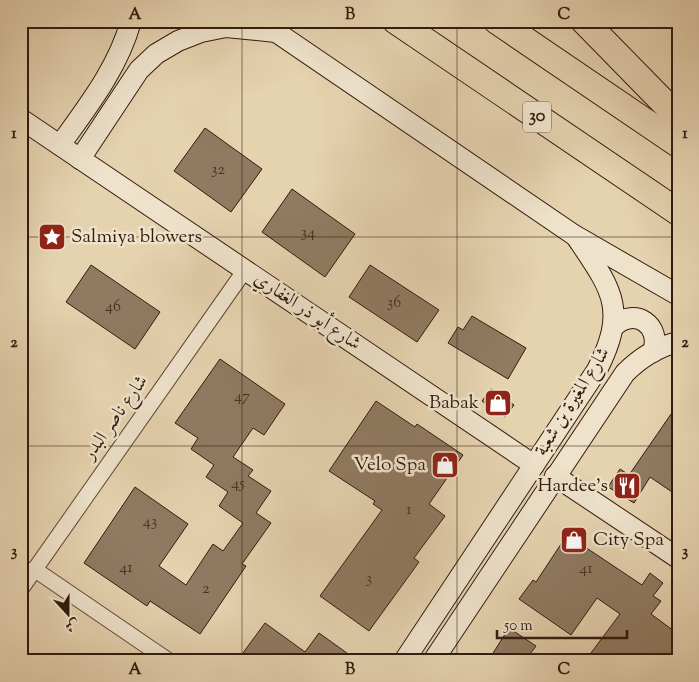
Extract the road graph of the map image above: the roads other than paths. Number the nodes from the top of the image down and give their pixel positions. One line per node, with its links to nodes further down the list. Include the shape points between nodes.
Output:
1 (131, 21): 9 (main road, via 104,85)
2 (396, 21): 11 (highway, 30)
3 (496, 21): 8 (highway)
4 (584, 21): 6 (highway)
5 (268, 27): 10 (main road, via 226,27 201,32 156,54 140,70); 12 (main road)
6 (678, 118)
7 (21, 119): 9 (main road, شارع أبو ذر الغفاري)
8 (678, 144)
9 (60, 145): 10 (main road, شارع أبو ذر الغفاري)
10 (80, 158): 13 (main road, شارع أبو ذر الغفاري)
11 (678, 212)
12 (574, 234): 14 (main road); 15 (main road, شارع المغيرة بن شعبة, via 610,291)
13 (245, 270): 18 (main road, شارع أبو ذر الغفاري); 21 (street, شارع ناصر البدر)
14 (678, 295)
15 (614, 326): 17 (main road, via 629,318 645,322 655,335); 18 (main road, شارع المغيرة بن شعبة, via 597,370)
16 (678, 342): 17 (main road, شارع المغيرة بن شعبة)
17 (653, 352): 19 (main road, شارع المغيرة بن شعبة, via 625,373)
18 (534, 465): 24 (main road, شارع المغيرة بن شعبة)
19 (555, 476): 20 (main road); 25 (main road, شارع المغيرة بن شعبة)
20 (678, 558)
21 (34, 570): 22 (street, شارع ناصر البدر); 23 (street)
22 (21, 589)
23 (168, 661)
24 (404, 661)
25 (433, 661)

